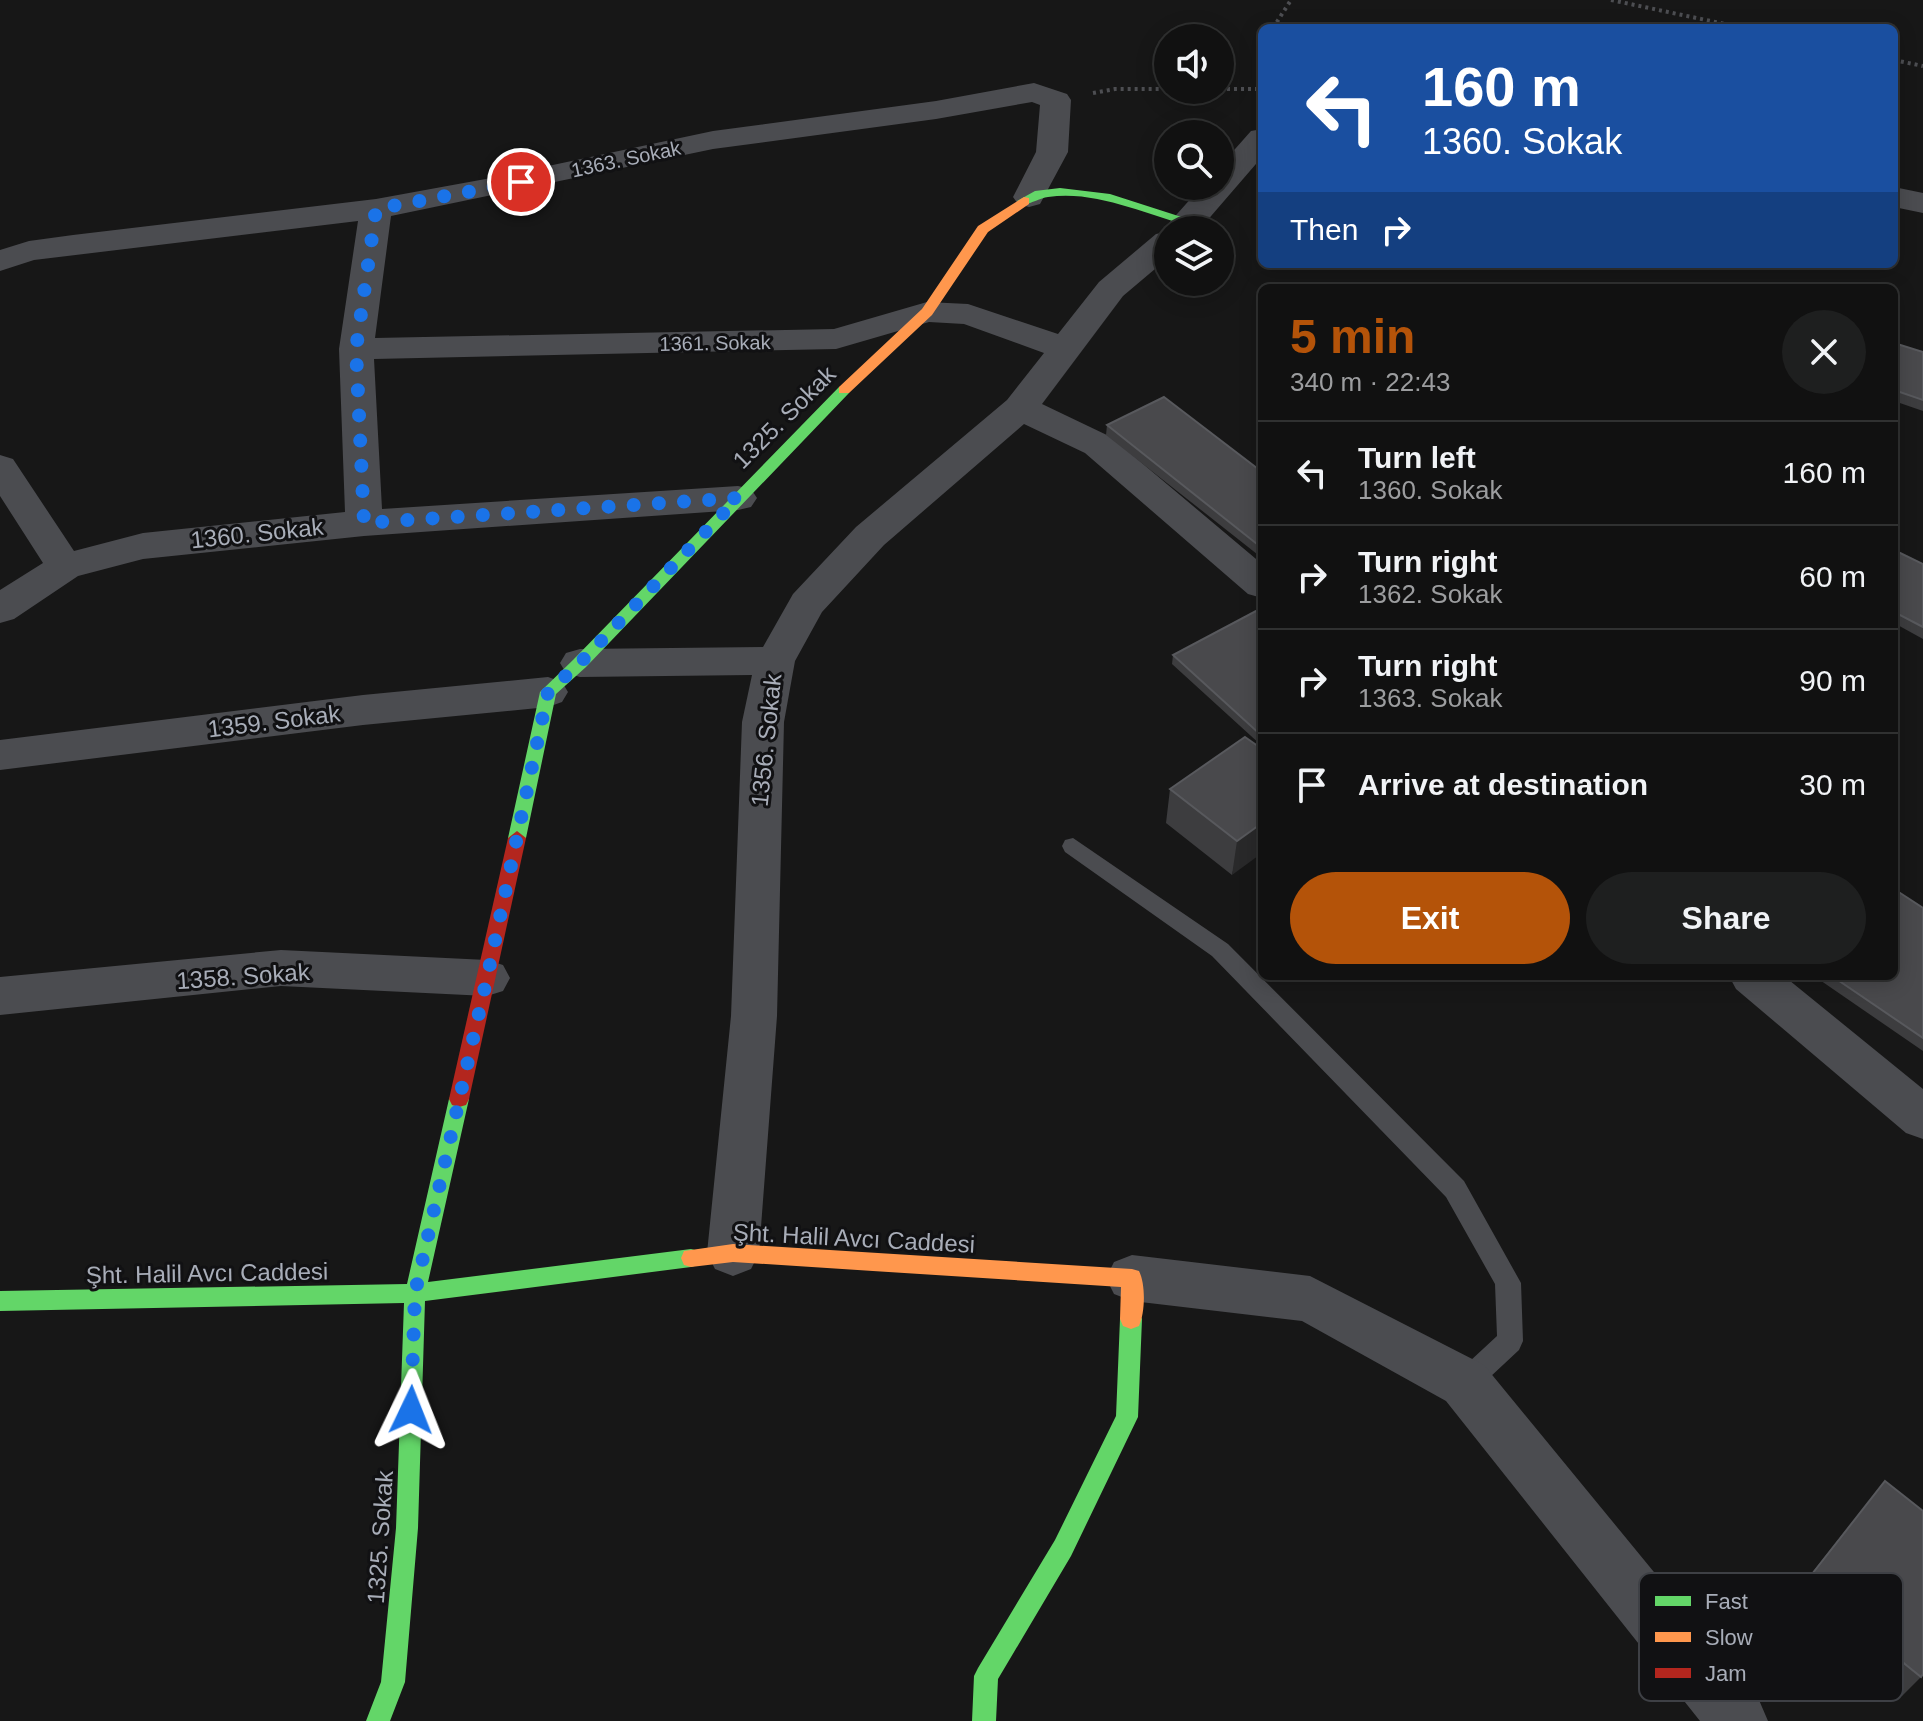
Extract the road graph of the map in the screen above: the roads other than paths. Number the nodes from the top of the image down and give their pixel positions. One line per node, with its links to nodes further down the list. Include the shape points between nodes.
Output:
1 (1258, 143): 6 (street, 1356. Sokak)
2 (1029, 197): 5 (street, 1363. Sokak, via 1052,152 1056,100 1034,92 713,140); 7 (street, 1325. Sokak, via 1052,190 1106,198); 10 (street, 1325. Sokak, via 983,229)
3 (1898, 198): 4 (street)
4 (1923, 203)
5 (376, 209): 9 (street, 1363. Sokak, via 29,251); 12 (street)
6 (1193, 216)
7 (1154, 219)
8 (1154, 253): 11 (street, 1356. Sokak, via 1111,289)
9 (0, 261)
10 (927, 312): 11 (street, 1361. Sokak, via 968,314); 12 (street, 1361. Sokak, via 836,339); 15 (street, 1325. Sokak)
11 (1064, 348): 13 (street, 1356. Sokak)
12 (356, 349): 16 (street)
13 (1020, 408): 18 (street, via 1098,445); 20 (street, 1356. Sokak, via 870,536 807,604)
14 (0, 467): 17 (street)
15 (738, 498): 16 (street, 1360. Sokak); 21 (street, 1325. Sokak)
16 (364, 523): 17 (street, 1360. Sokak, via 143,546)
17 (65, 567): 19 (street, 1360. Sokak)
18 (1258, 582)
19 (0, 609)
20 (775, 661): 21 (street); 29 (street, 1356. Sokak, via 763,722 754,1016)
21 (580, 663): 22 (street, 1325. Sokak)
22 (548, 692): 23 (street, 1359. Sokak); 25 (street, 1325. Sokak)
23 (0, 755)
24 (1073, 846): 33 (lane, via 1220,950 1455,1189 1508,1283 1510,1341)
25 (487, 978): 27 (street, 1358. Sokak, via 281,968); 31 (street, 1325. Sokak)
26 (1757, 980): 28 (street)
27 (0, 996)
28 (1923, 1118)
29 (733, 1253): 30 (street, Şht. Halil Avcı Caddesi); 31 (street, Şht. Halil Avcı Caddesi)
30 (1132, 1278): 33 (street, via 1310,1299); 37 (street, via 1127,1417 1063,1548 986,1676)
31 (415, 1293): 32 (street, Şht. Halil Avcı Caddesi); 36 (street, 1325. Sokak, via 404,1559 393,1682)
32 (0, 1301)
33 (1465, 1383): 34 (street)
34 (1639, 1598)
35 (1722, 1701): 38 (street)
36 (378, 1721)
37 (984, 1721)
38 (1738, 1721)

